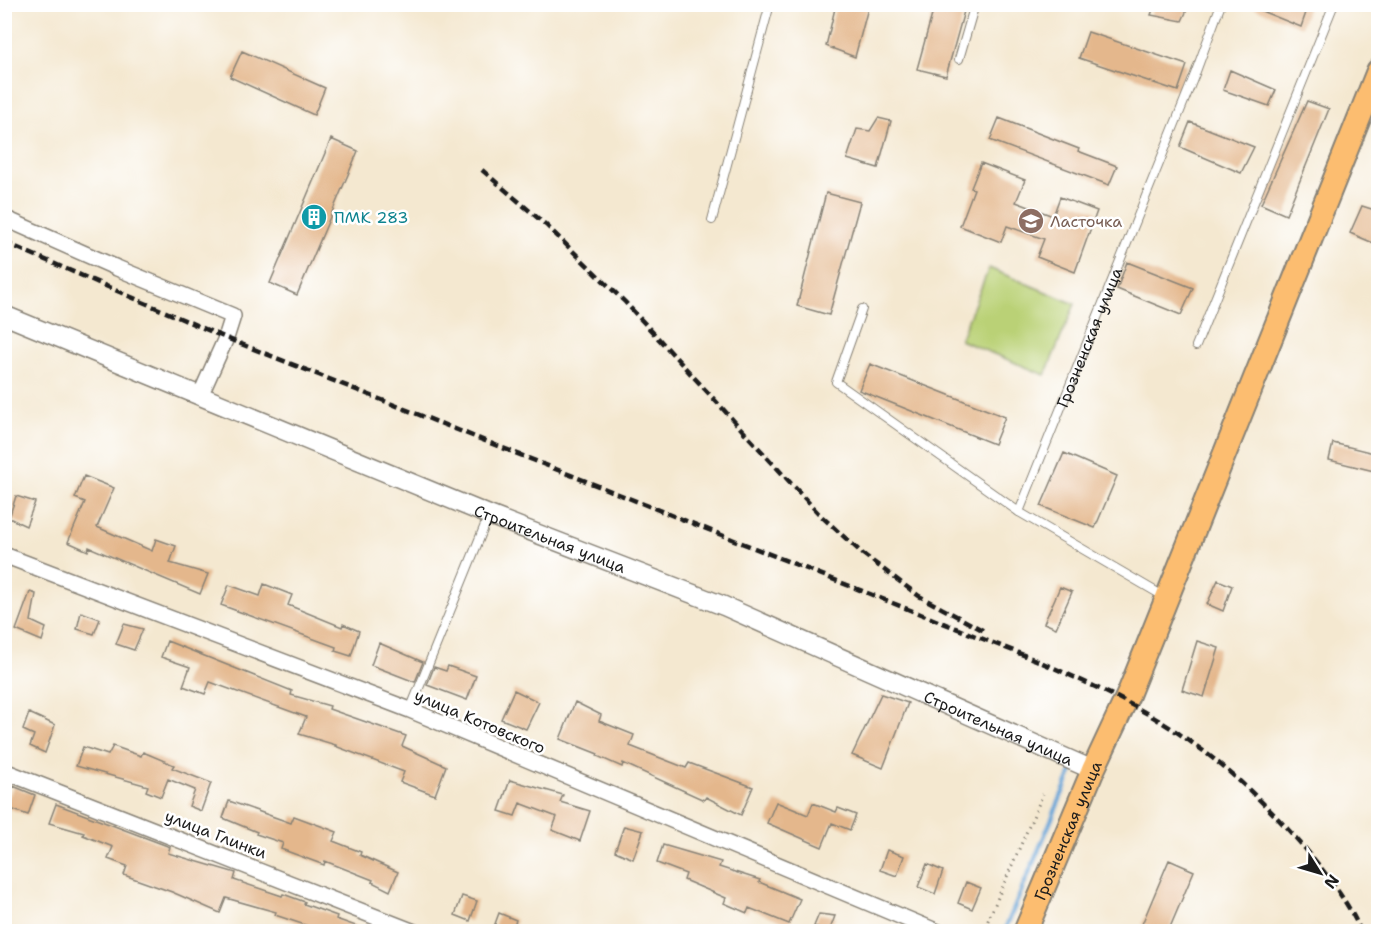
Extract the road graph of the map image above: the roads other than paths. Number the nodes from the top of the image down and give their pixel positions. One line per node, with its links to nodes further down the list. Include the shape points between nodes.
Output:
1 (770, 4): 8 (lane)
2 (975, 4): 5 (lane)
3 (1221, 4): 13 (lane, Грозненская улица)
4 (1334, 4): 11 (lane)
5 (959, 59)
6 (1378, 71): 16 (main road, Грозненская улица)
7 (4, 218): 12 (street, via 233,316)
8 (711, 220)
9 (862, 309): 13 (lane, via 836,382)
10 (6, 320): 12 (street, Строительная улица)
11 (1196, 346)
12 (200, 396): 14 (street, Строительная улица)
13 (1019, 512): 16 (lane)
14 (489, 515): 17 (lane); 18 (street, Строительная улица, via 724,606)
15 (4, 555): 17 (street, улица Котовского)
16 (1166, 598): 18 (main road, Грозненская улица)
17 (410, 711): 21 (street, улица Котовского)
18 (1093, 770): 22 (main road, Грозненская улица)
19 (4, 771): 20 (street, улица Глинки)
20 (414, 932)
21 (938, 932)
22 (1024, 932)

